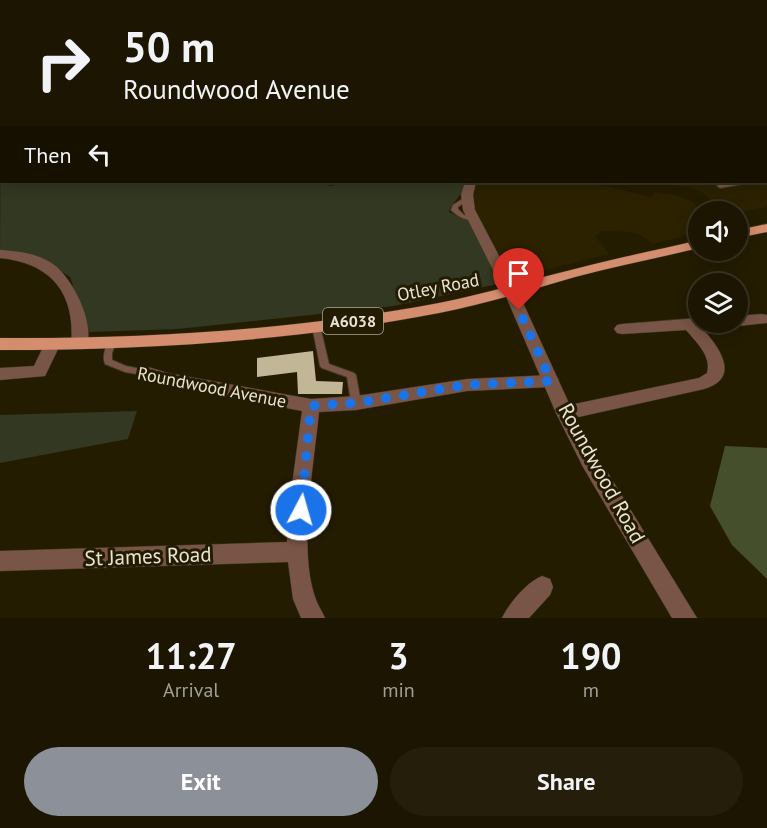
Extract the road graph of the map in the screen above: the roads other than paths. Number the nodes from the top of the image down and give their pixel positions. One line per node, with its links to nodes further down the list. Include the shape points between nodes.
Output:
1 (470, 183): 8 (street, Roundwood Road, via 467,198 474,219)
2 (737, 183): 3 (lane)
3 (720, 186)
4 (767, 228): 5 (main road)
5 (748, 232)
6 (688, 247): 8 (main road, Otley Road / A6038)
7 (0, 254): 18 (street, via 39,261 57,271 76,311 81,330)
8 (511, 292): 12 (main road, Otley Road / A6038, via 438,308); 21 (street, Roundwood Road)
9 (762, 319): 10 (street)
10 (748, 320)
11 (688, 325): 13 (street)
12 (316, 326): 15 (main road, Otley Road / A6038); 22 (lane, via 325,366 351,375)
13 (622, 329)
14 (697, 333): 24 (street, via 717,361 714,378)
15 (112, 343): 18 (main road, Otley Road / A6038); 19 (lane, Roundwood Avenue, via 108,362)
16 (0, 344): 17 (main road, Otley Road / A6038)
17 (51, 345): 18 (main road, Otley Road / A6038); 20 (street, via 39,372)
18 (79, 345)
19 (148, 373): 23 (street, Roundwood Avenue)
20 (0, 374)
21 (551, 381): 22 (street, Roundwood Avenue, via 466,385); 24 (street, Roundwood Road)
22 (356, 403): 23 (street, Roundwood Avenue)
23 (311, 406): 25 (street)
24 (565, 413): 30 (street, Roundwood Road)
25 (297, 552): 26 (street, St James Road); 28 (street, via 305,608)
26 (0, 561)
27 (542, 587): 29 (street)
28 (314, 618)
29 (514, 618)
30 (685, 618)

